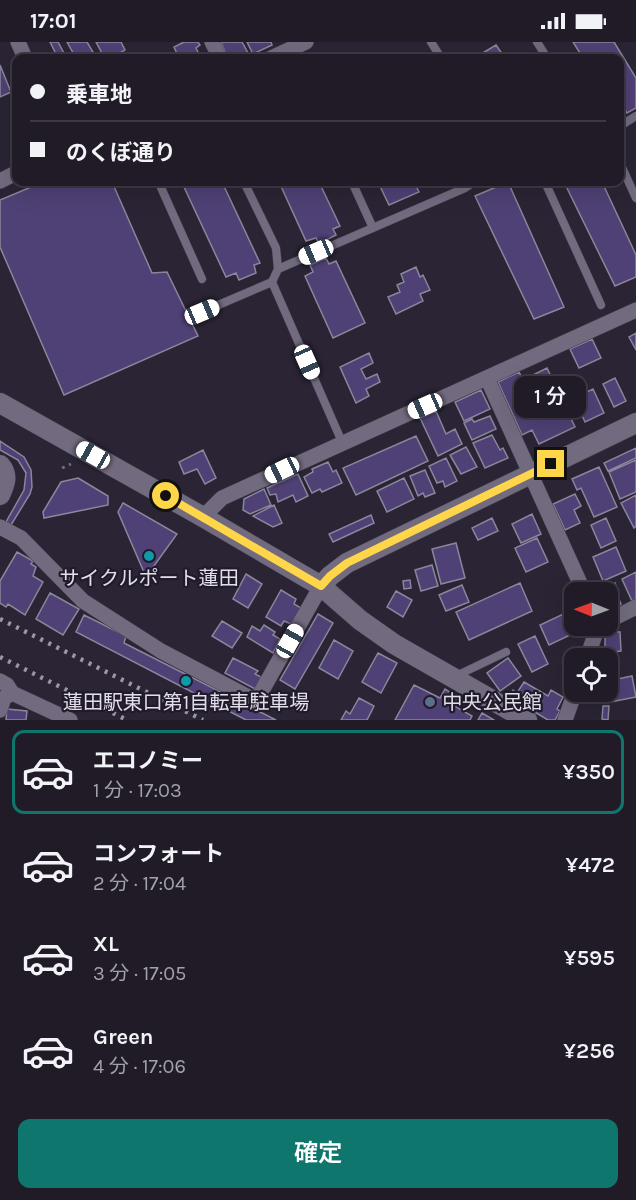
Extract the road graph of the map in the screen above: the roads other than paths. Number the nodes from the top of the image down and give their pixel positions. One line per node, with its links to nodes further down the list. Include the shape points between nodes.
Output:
1 (306, 42): 2 (street)
2 (280, 54)
3 (624, 172): 9 (lane)
4 (160, 186): 12 (lane)
5 (246, 186): 11 (lane, via 276,248)
6 (354, 186): 10 (lane)
7 (468, 186): 10 (lane)
8 (547, 186): 14 (lane)
9 (636, 198)
10 (373, 228): 11 (lane)
11 (278, 268): 13 (lane)
12 (202, 279)
13 (272, 282): 16 (lane); 20 (lane)
14 (601, 305)
15 (636, 310): 17 (street)
16 (202, 312)
17 (487, 378): 20 (street); 22 (street)
18 (0, 403): 24 (street)
19 (636, 423): 22 (street)
20 (342, 442): 24 (street, via 222,498)
21 (0, 465): 23 (street, via 6,481)
22 (530, 474): 26 (street); 27 (street, via 347,563)
23 (0, 495)
24 (203, 517): 27 (street)
25 (0, 527): 27 (street, via 21,538 83,601 161,651 256,701)
26 (579, 582)
27 (321, 586): 31 (street, via 394,644)
28 (636, 608): 29 (street)
29 (618, 616)
30 (506, 652): 31 (lane)
31 (453, 678): 37 (street)
32 (0, 681): 33 (street)
33 (12, 693): 35 (street, via 4,698); 36 (street)
34 (571, 702): 38 (street)
35 (0, 710)
36 (70, 720)
37 (526, 720)
38 (565, 720)

